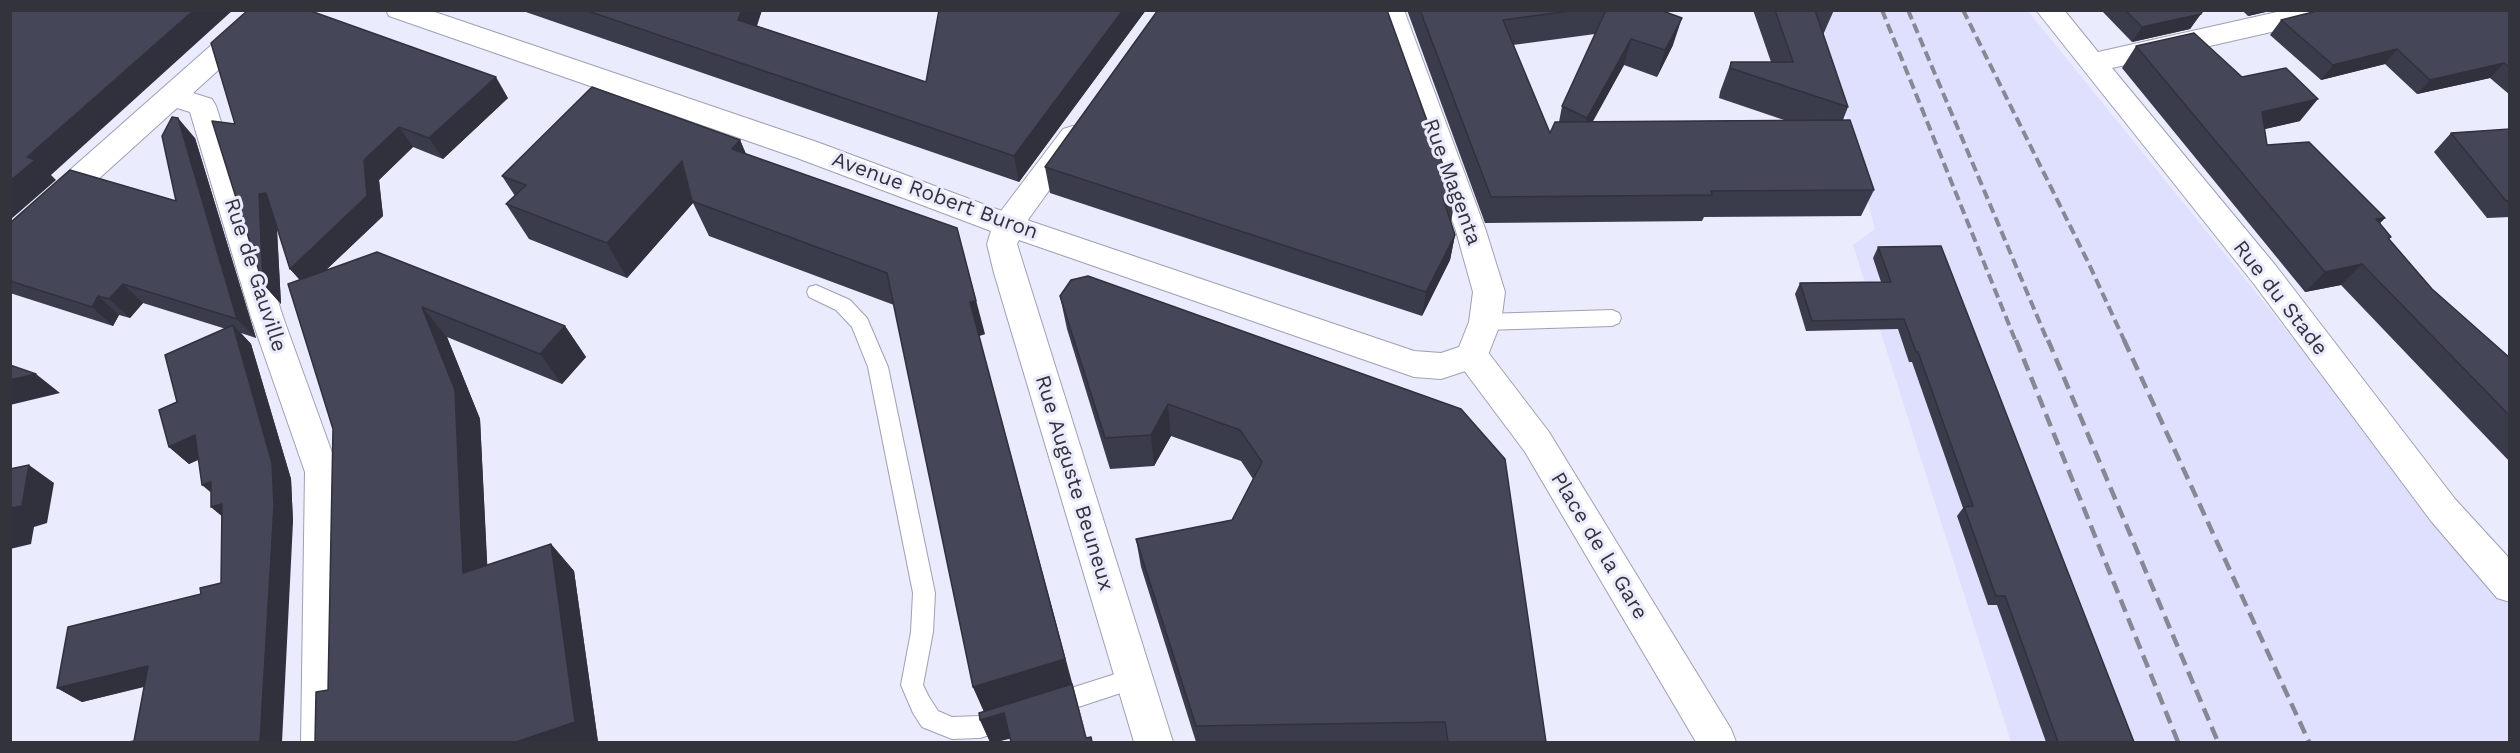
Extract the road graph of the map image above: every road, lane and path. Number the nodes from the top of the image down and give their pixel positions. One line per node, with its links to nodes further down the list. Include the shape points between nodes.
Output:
1 (268, 10): 7 (street)
2 (1390, 10): 13 (street, Rue Magenta, via 1471,231 1489,292)
3 (2049, 10): 6 (street, Rue du Stade)
4 (2329, 10): 6 (street)
5 (408, 12): 9 (street, Avenue Robert Buron)
6 (2091, 63): 15 (street, Rue du Stade, via 2265,275 2443,510)
7 (172, 96): 10 (street); 17 (street, Rue de Gauville, via 202,106 267,317 322,472)
8 (1086, 117): 9 (street)
9 (1008, 223): 14 (street, Avenue Robert Buron, via 1414,364 1441,366); 16 (street, Rue Auguste Beuneux, via 1002,244 1010,273)
10 (10, 241)
11 (816, 292): 16 (lane, via 843,305 860,323 878,367 924,593 922,632 912,685 930,718 952,728 980,727)
12 (1612, 318): 13 (lane)
13 (1485, 322): 14 (street, Rue Magenta)
14 (1472, 356): 19 (street, Place de la Gare, via 1537,442)
15 (2510, 586)
16 (1134, 679): 18 (street, Rue Auguste Beuneux)
17 (321, 742)
18 (1153, 742)
19 (1718, 742)

